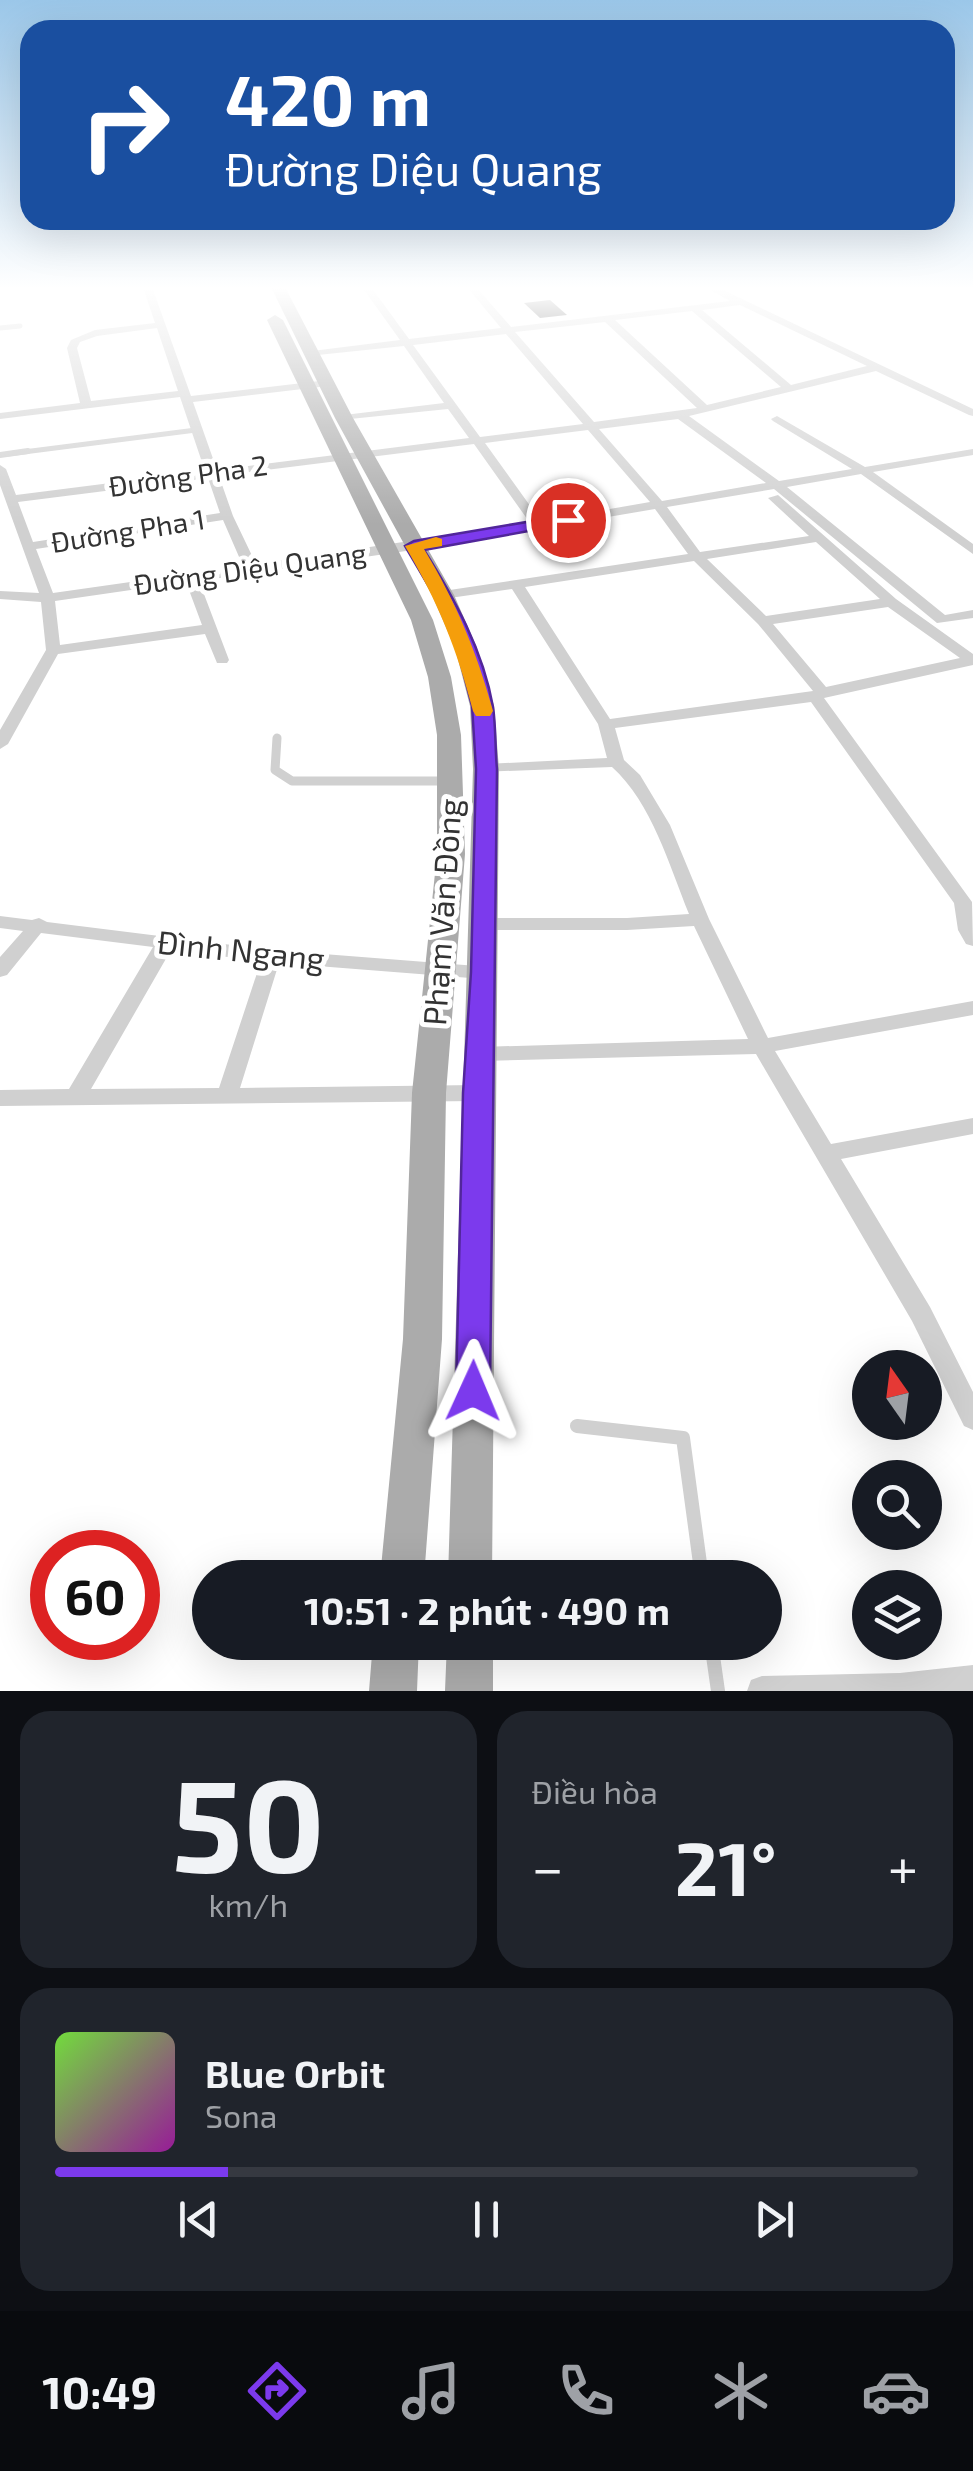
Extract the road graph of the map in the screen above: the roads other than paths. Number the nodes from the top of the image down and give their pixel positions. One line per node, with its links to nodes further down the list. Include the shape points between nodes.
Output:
1 (76, 366): 13 (street)
2 (175, 366): 12 (street)
3 (306, 366): 10 (main road, Phạm Văn Đồng)
4 (314, 366): 10 (main road, Phạm Văn Đồng)
5 (425, 366): 14 (street)
6 (538, 366): 21 (street)
7 (659, 366): 15 (street)
8 (763, 366): 11 (street)
9 (878, 367): 11 (street, Đường Pha 2); 16 (street)
10 (317, 384): 12 (street); 19 (main road, Phạm Văn Đồng); 26 (main road, Phạm Văn Đồng)
11 (790, 389): 15 (street, Đường Pha 2)
12 (185, 396): 13 (street); 22 (street)
13 (86, 405): 17 (street)
14 (452, 405): 19 (street); 23 (street)
15 (704, 408): 18 (street, Đường Pha 2)
16 (973, 413)
17 (0, 416)
18 (680, 416): 21 (street, Đường Pha 2); 30 (street)
19 (344, 418): 26 (main road, Phạm Văn Đồng)
20 (777, 418): 28 (street)
21 (590, 427): 23 (street, Đường Pha 2); 32 (street)
22 (196, 430): 25 (lane); 29 (street)
23 (477, 441): 26 (street, Đường Pha 2); 34 (street)
24 (973, 452): 28 (street, Đường Diệu Quang)
25 (0, 455)
26 (353, 455): 29 (street, Đường Pha 2); 37 (main road, Phạm Văn Đồng)
27 (0, 469): 31 (street)
28 (864, 471): 30 (street, Đường Diệu Quang); 38 (street)
29 (210, 472): 31 (street, Đường Pha 2); 33 (street)
30 (769, 486): 32 (street, Đường Diệu Quang); 35 (street); 47 (street, via 942,620)
31 (11, 499): 36 (street)
32 (658, 504): 34 (street, Đường Diệu Quang); 39 (street)
33 (226, 516): 36 (street, Đường Pha 1); 40 (street)
34 (538, 525): 37 (street, Đường Diệu Quang)
35 (819, 538): 39 (street); 46 (street)
36 (30, 546): 45 (street)
37 (400, 548): 40 (street, Đường Diệu Quang); 44 (main road, Phạm Văn Đồng); 59 (main road, Phạm Văn Đồng, via 440,666)
38 (973, 550)
39 (698, 558): 42 (street); 48 (street)
40 (251, 568): 41 (street, Đường Diệu Quang)
41 (192, 578): 45 (street, Đường Diệu Quang); 49 (street)
42 (517, 586): 44 (street); 54 (street)
43 (0, 595): 45 (street, Đường Diệu Quang)
44 (443, 595): 58 (main road, Phạm Văn Đồng, via 482,706)
45 (48, 598): 50 (street)
46 (891, 602): 48 (street); 52 (street)
47 (973, 614)
48 (763, 621): 53 (street)
49 (208, 629): 50 (street); 51 (street)
50 (53, 650): 56 (street)
51 (222, 660)
52 (972, 660): 53 (street)
53 (819, 694): 54 (street); 64 (street, via 963,902)
54 (606, 724): 57 (street)
55 (277, 738): 59 (lane, via 275,770 292,782)
56 (0, 744)
57 (616, 762): 58 (street); 60 (street, via 634,778 661,825)
58 (486, 769): 63 (main road, Phạm Văn Đồng)
59 (453, 782): 67 (main road, Phạm Văn Đồng)
60 (700, 919): 63 (street); 71 (street)
61 (0, 922): 62 (street, Đình Ngang)
62 (39, 924): 65 (street, Đình Ngang); 68 (street)
63 (483, 924): 69 (main road, Phạm Văn Đồng)
64 (973, 940)
65 (164, 943): 66 (street, Đình Ngang); 77 (street)
66 (272, 956): 67 (street, Đình Ngang); 75 (street)
67 (440, 969): 69 (street, Đình Ngang); 74 (main road, Phạm Văn Đồng)
68 (0, 970)
69 (484, 972): 72 (main road, Phạm Văn Đồng)
70 (973, 1008): 71 (street)
71 (762, 1046): 72 (street); 79 (street)
72 (480, 1054): 73 (main road, Phạm Văn Đồng)
73 (477, 1093): 74 (street); 83 (main road, Phạm Văn Đồng)
74 (429, 1094): 75 (street); 82 (main road, Phạm Văn Đồng, via 424,1307)
75 (227, 1096): 77 (street)
76 (0, 1098): 77 (street)
77 (75, 1098)
78 (973, 1126): 79 (street)
79 (827, 1152): 80 (street)
80 (973, 1418)
81 (577, 1426): 84 (lane, via 683,1438)
82 (403, 1560)
83 (470, 1560)
84 (700, 1560)
85 (395, 1660): 89 (main road)
86 (470, 1660): 90 (main road)
87 (714, 1660): 91 (lane)
88 (973, 1680): 92 (street)
89 (392, 1691)
90 (469, 1691)
91 (718, 1691)
92 (762, 1691)

